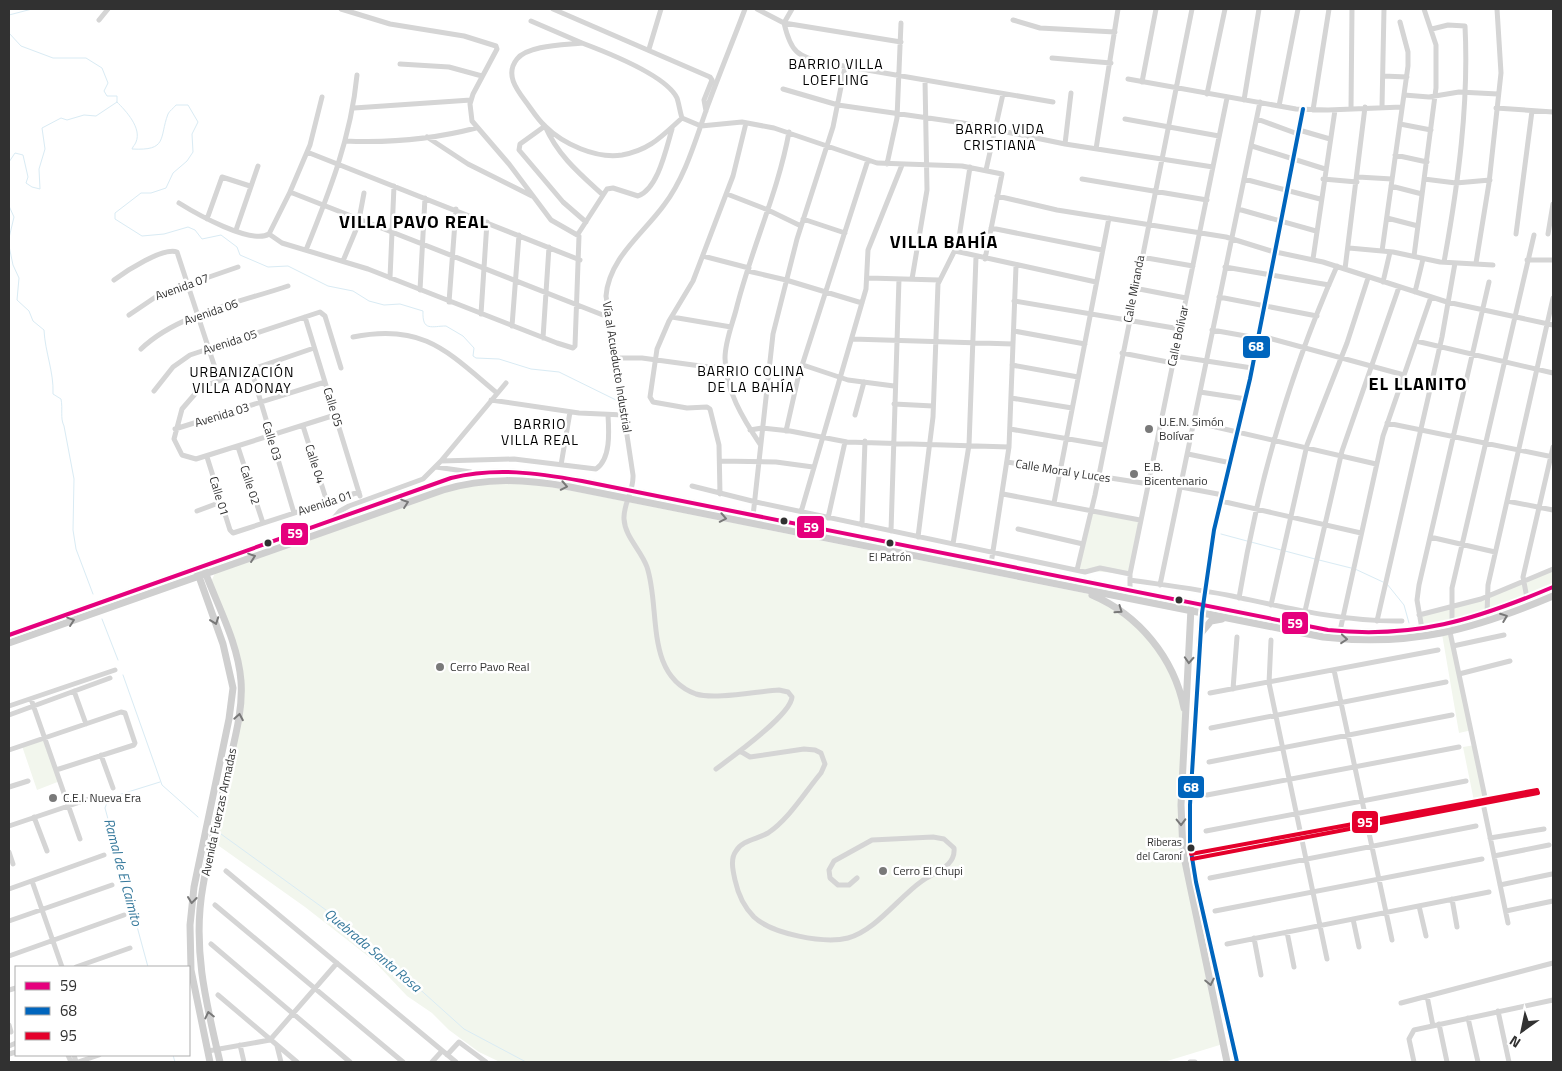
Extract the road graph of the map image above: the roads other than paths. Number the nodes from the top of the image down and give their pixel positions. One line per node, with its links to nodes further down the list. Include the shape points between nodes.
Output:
1 (108, 9): 19 (street)
2 (341, 9): 36 (street, via 390,24 464,36 494,45 497,49)
3 (553, 9): 29 (street)
4 (661, 9): 29 (street)
5 (745, 9): 68 (street, Vía al Acueducto Industrial)
6 (757, 9): 23 (street)
7 (792, 9): 23 (street)
8 (1118, 9): 26 (street)
9 (1156, 9): 41 (street)
10 (1192, 9): 42 (street, Calle Miranda)
11 (1225, 9): 47 (street)
12 (1259, 9): 54 (street)
13 (1298, 9): 58 (street)
14 (1329, 9): 66 (street)
15 (1352, 9): 65 (street)
16 (1384, 9): 37 (street)
17 (1424, 9): 25 (street)
18 (1497, 9): 48 (street, via 1502,58)
19 (99, 20)
20 (1013, 20): 26 (street, via 1040,28)
21 (531, 21): 28 (street)
22 (1400, 22): 38 (street, via 1408,52)
23 (784, 23): 27 (street); 33 (street, via 796,54)
24 (901, 23): 27 (street)
25 (1432, 29): 44 (street, via 1448,25 1465,26); 50 (street, via 1436,45)
26 (1115, 32): 31 (street)
27 (901, 42): 35 (street)
28 (582, 43): 73 (street, via 626,61 656,78 677,98); 78 (street, via 528,52 518,57 512,66 511,77)
29 (649, 49): 68 (street, via 710,77 712,80 704,100)
30 (1052, 58): 31 (street)
31 (1111, 63): 94 (street)
32 (400, 64): 36 (street, via 459,69)
33 (845, 66): 35 (street); 57 (street)
34 (357, 75): 61 (street)
35 (900, 75): 40 (street); 71 (street)
36 (482, 76): 53 (street)
37 (1383, 76): 38 (street); 59 (street)
38 (1406, 76): 49 (street)
39 (1128, 79): 41 (street)
40 (925, 80): 46 (street); 72 (street)
41 (1142, 82): 42 (street)
42 (1175, 88): 47 (street); 81 (street, Calle Miranda)
43 (783, 89): 57 (street)
44 (1465, 92): 48 (street); 50 (street); 117 (street)
45 (1071, 93): 91 (street)
46 (1003, 94): 55 (street); 83 (street)
47 (1207, 94): 52 (street)
48 (1498, 94): 63 (street)
49 (1404, 95): 50 (street); 60 (street)
50 (1436, 96): 84 (street)
51 (322, 97): 95 (street)
52 (1227, 98): 54 (street); 87 (street, Calle Bolívar)
53 (471, 100): 61 (street); 82 (street, via 471,118)
54 (1244, 100): 56 (street)
55 (1052, 102)
56 (1260, 102): 58 (street); 74 (street)
57 (838, 105): 71 (street); 92 (street)
58 (1279, 106): 64 (street)
59 (1382, 107): 60 (street); 62 (street)
60 (1402, 107): 77 (street)
61 (354, 108): 90 (street)
62 (1366, 108): 65 (street); 115 (street)
63 (1496, 108): 69 (street); 116 (street)
64 (1303, 109): 66 (street); 86 (street)
65 (1351, 109): 67 (street)
66 (1312, 110): 67 (street)
67 (1334, 110): 89 (street)
68 (706, 112): 80 (street, Vía al Acueducto Industrial)
69 (1532, 112): 70 (street); 158 (street)
70 (1553, 112)
71 (898, 113): 72 (street); 102 (street)
72 (926, 117): 83 (street); 104 (street)
73 (682, 118): 79 (street); 80 (street)
74 (1257, 118): 86 (street); 93 (street)
75 (1125, 119): 81 (street)
76 (746, 123): 80 (street); 85 (street); 125 (street)
77 (1400, 124): 84 (street); 96 (street)
78 (545, 126): 79 (street, via 583,150 616,155 652,145); 128 (street, via 563,158); 145 (street, via 520,144 519,150 563,202)
79 (673, 126): 128 (street, via 650,188 638,196 610,188)
80 (701, 126): 236 (street, Vía al Acueducto Industrial, via 672,193 612,269 606,290)
81 (1167, 126): 87 (street); 97 (street, Calle Miranda)
82 (476, 128): 88 (street); 127 (street, via 509,164)
83 (996, 130): 91 (street); 109 (street)
84 (1431, 130): 100 (street)
85 (789, 132): 92 (street); 138 (street, via 782,168)
86 (1298, 132): 89 (street); 99 (street)
87 (1219, 136): 107 (street, Calle Bolívar)
88 (427, 137): 90 (street, via 379,142); 127 (street, via 468,164)
89 (1330, 139): 108 (street)
90 (346, 141): 101 (street)
91 (1065, 144): 94 (street)
92 (828, 145): 98 (street); 143 (street)
93 (1252, 146): 99 (street); 111 (street)
94 (1096, 149): 97 (street)
95 (307, 152): 101 (street); 122 (street)
96 (1395, 155): 100 (street); 112 (street)
97 (1160, 159): 107 (street); 123 (street, Calle Miranda)
98 (868, 160): 102 (street); 154 (street)
99 (1292, 160): 108 (street); 121 (street)
100 (1427, 162): 113 (street)
101 (340, 164): 119 (street); 135 (street)
102 (887, 164): 103 (street)
103 (902, 165): 104 (street); 198 (street, via 868,250)
104 (926, 165): 106 (street); 201 (street, via 926,201)
105 (258, 166): 118 (street)
106 (970, 167): 109 (street); 168 (street)
107 (1213, 168): 132 (street, Calle Bolívar)
108 (1325, 169): 114 (street)
109 (986, 170): 129 (street, via 1002,174)
110 (1082, 179): 123 (street)
111 (1244, 179): 121 (street); 136 (street)
112 (1392, 179): 115 (street); 120 (street)
113 (1424, 179): 117 (street); 126 (street)
114 (1323, 180): 115 (street); 131 (street)
115 (1358, 180): 165 (street)
116 (1490, 180): 117 (street); 186 (street)
117 (1456, 183): 184 (street)
118 (250, 186): 141 (street, via 221,178); 151 (street)
119 (394, 186): 130 (street); 153 (street)
120 (1391, 186): 126 (street); 140 (street)
121 (1286, 191): 131 (street); 146 (street)
122 (290, 192): 135 (street); 156 (street)
123 (1154, 192): 132 (street); 147 (street, Calle Miranda)
124 (364, 193): 142 (street)
125 (727, 194): 138 (street); 173 (street)
126 (1422, 194): 149 (street)
127 (532, 196): 157 (street, via 554,223)
128 (604, 196): 145 (street)
129 (997, 196): 139 (street); 150 (street)
130 (425, 198): 137 (street); 163 (street)
131 (1320, 199): 152 (street)
132 (1207, 200): 155 (street, Calle Bolívar)
133 (178, 203): 141 (street)
134 (1553, 204): 159 (street)
135 (324, 206): 142 (street); 166 (street)
136 (1238, 208): 146 (street); 162 (street)
137 (456, 209): 144 (street); 172 (street)
138 (768, 210): 148 (street); 195 (street)
139 (1109, 218): 147 (street); 167 (street)
140 (1387, 218): 149 (street); 170 (street)
141 (207, 219): 151 (street)
142 (360, 219): 153 (street); 183 (street)
143 (804, 219): 148 (street); 154 (street)
144 (487, 222): 160 (street); 193 (street)
145 (586, 222): 157 (street)
146 (1280, 222): 152 (street); 169 (street)
147 (1147, 224): 155 (street); 176 (street, Calle Miranda)
148 (801, 226): 204 (street)
149 (1418, 226): 174 (street)
150 (991, 228): 167 (street); 178 (street)
151 (236, 230): 156 (street, via 256,236)
152 (1316, 231): 179 (street)
153 (391, 232): 163 (street); 197 (street)
154 (845, 233): 216 (street)
155 (1200, 233): 162 (street); 188 (street, Calle Bolívar)
156 (269, 234): 166 (street, via 277,241)
157 (578, 234): 180 (street)
158 (1516, 234)
159 (1548, 234)
160 (519, 235): 164 (street); 203 (street)
161 (1534, 235): 181 (street)
162 (1231, 239): 169 (street); 192 (street)
163 (422, 244): 172 (street); 214 (street)
164 (549, 247): 180 (street); 215 (street)
165 (1349, 248): 170 (street); 194 (street)
166 (306, 250): 183 (street)
167 (1102, 250): 206 (street)
168 (955, 251): 175 (street); 205 (street)
169 (1274, 251): 179 (street); 196 (street)
170 (1382, 251): 171 (street)
171 (1390, 252): 174 (street); 207 (street)
172 (453, 256): 193 (street); 223 (street)
173 (703, 256): 195 (street); 237 (street, via 686,296)
174 (1414, 256): 177 (street)
175 (976, 257): 178 (street); 252 (street)
176 (1141, 257): 188 (street); 212 (street, Calle Miranda)
177 (1423, 258): 184 (street); 217 (street)
178 (985, 259): 187 (street)
179 (1313, 259): 189 (street)
180 (580, 260): 226 (street)
181 (1528, 260): 182 (street); 234 (street)
182 (1553, 260)
183 (343, 261): 197 (street)
184 (1444, 262): 185 (street)
185 (1455, 263): 186 (street); 224 (street)
186 (1476, 263): 190 (street)
187 (1016, 266): 206 (street); 222 (street)
188 (1193, 266): 219 (street, Calle Bolívar)
189 (1337, 266): 194 (street); 210 (street)
190 (1492, 266)
191 (238, 267): 209 (street, Avenida 07)
192 (1226, 267): 196 (street); 220 (street)
193 (485, 268): 203 (street); 229 (street)
194 (1345, 269): 199 (street)
195 (748, 270): 204 (street); 241 (street)
196 (1269, 273): 210 (street); 227 (street)
197 (390, 278): 214 (street)
198 (868, 278): 200 (street); 225 (street)
199 (1368, 278): 207 (street); 264 (street)
200 (899, 279): 201 (street); 249 (street)
201 (912, 279): 205 (street)
202 (114, 280): 209 (street, via 171,250 176,252)
203 (515, 280): 215 (street); 240 (street)
204 (786, 280): 216 (street); 304 (street, via 770,347)
205 (939, 280): 251 (street)
206 (1096, 282): 230 (street)
207 (1383, 282): 213 (street)
208 (1489, 282): 228 (street)
209 (188, 284): 231 (street, Avenida 07, via 153,297); 232 (street)
210 (1329, 284): 233 (street)
211 (288, 286): 232 (street, Avenida 06)
212 (1134, 288): 219 (street); 238 (street, Calle Miranda)
213 (1399, 288): 217 (street); 271 (street)
214 (420, 290): 223 (street)
215 (546, 292): 226 (street); 247 (street)
216 (826, 292): 225 (street); 269 (street)
217 (1415, 292): 218 (street)
218 (1431, 297): 224 (street); 250 (street)
219 (1186, 298): 242 (street, Calle Bolívar)
220 (1219, 298): 227 (street); 243 (street)
221 (1553, 298): 239 (street)
222 (1014, 301): 230 (street); 244 (street)
223 (449, 302): 229 (street)
224 (1449, 302): 228 (street); 256 (street)
225 (862, 303): 248 (street)
226 (578, 305): 236 (street); 247 (street, via 574,347)
227 (1263, 305): 233 (street); 245 (street)
228 (1483, 310): 234 (street); 261 (street)
229 (481, 314): 240 (street)
230 (1091, 314): 238 (street); 254 (street)
231 (129, 315)
232 (198, 316): 257 (street); 259 (street, Avenida 06, via 163,331)
233 (1317, 316): 255 (street)
234 (1515, 316): 239 (street); 267 (street)
235 (305, 317): 257 (street, Avenida 05); 258 (street, Calle 05); 273 (street, Avenida 05, via 319,312 325,316)
236 (608, 317): 263 (street, Vía al Acueducto Industrial)
237 (672, 317): 241 (street); 265 (street)
238 (1128, 320): 242 (street); 260 (street, Calle Miranda)
239 (1550, 325): 276 (street)
240 (512, 326): 247 (street)
241 (731, 327): 272 (street)
242 (1180, 329): 262 (street, Calle Bolívar)
243 (1212, 330): 245 (street); 266 (street)
244 (1014, 331): 253 (street); 254 (street)
245 (1257, 336): 255 (street); 274 (street)
246 (353, 337): 288 (street, via 390,332 430,341 446,350)
247 (543, 338)
248 (852, 339): 249 (street); 280 (street)
249 (896, 341): 251 (street); 285 (street)
250 (1416, 341): 256 (street); 278 (street)
251 (935, 342): 252 (street); 294 (street)
252 (974, 343): 253 (street); 322 (street)
253 (1013, 344): 270 (street)
254 (1085, 344): 279 (street)
255 (1306, 347): 264 (street); 315 (street)
256 (1439, 347): 261 (street); 308 (street)
257 (209, 348): 281 (street); 286 (street, Avenida 05, via 177,363)
258 (314, 348): 275 (street); 282 (street, Calle 05)
259 (141, 349)
260 (1122, 353): 268 (street); 324 (street, Calle Miranda)
261 (1473, 355): 267 (street); 313 (street)
262 (1174, 356): 266 (street); 268 (street, Calle Bolívar)
263 (614, 358): 265 (street); 299 (street, Vía al Acueducto Industrial)
264 (1341, 358): 271 (street); 326 (street)
265 (654, 360): 272 (street, via 708,368); 334 (street, via 650,400 679,407 708,408 719,445)
266 (1206, 360): 274 (street); 287 (street)
267 (1505, 362): 276 (street); 321 (street)
268 (1173, 363): 345 (street, Calle Bolívar)
269 (803, 365): 280 (street); 309 (street)
270 (1012, 365): 279 (street); 289 (street)
271 (1372, 366): 278 (street); 330 (street)
272 (726, 367): 307 (street, via 736,404)
273 (341, 368)
274 (1252, 368): 290 (street)
275 (250, 369): 281 (street); 292 (street, Calle 03)
276 (1538, 369): 277 (street); 328 (street)
277 (1553, 373)
278 (1404, 375): 302 (street)
279 (1078, 377): 295 (street)
280 (840, 378): 283 (street); 312 (street)
281 (219, 380): 306 (street, via 201,387 192,395 182,409)
282 (325, 382): 292 (street, Avenida 03); 297 (street, Calle 05)
283 (864, 382): 285 (street); 300 (street)
284 (506, 383): 288 (street)
285 (894, 386): 293 (street)
286 (154, 391)
287 (1200, 392): 290 (street); 301 (street)
288 (497, 393): 291 (street)
289 (1011, 398): 295 (street); 305 (street)
290 (1246, 399): 310 (street)
291 (492, 400): 296 (street); 333 (street)
292 (260, 403): 306 (street, Avenida 03); 311 (street, Calle 03)
293 (894, 404): 294 (street); 318 (street)
294 (934, 406): 320 (street)
295 (1072, 408): 314 (street)
296 (570, 412): 298 (street); 339 (street)
297 (335, 415): 303 (street); 348 (street, Calle 05)
298 (608, 415): 299 (street); 339 (street, via 608,443 598,468)
299 (624, 415): 351 (street, Vía al Acueducto Industrial, via 633,475)
300 (855, 415)
301 (1194, 422): 310 (street); 329 (street)
302 (1387, 422): 308 (street); 338 (street)
303 (303, 426): 311 (street); 357 (street, Calle 04)
304 (762, 428): 307 (street); 309 (street); 319 (street)
305 (1010, 429): 314 (street); 325 (street)
306 (175, 430): 331 (street, via 174,439 182,454 196,459)
307 (750, 430): 319 (street)
308 (1420, 430): 313 (street); 417 (street)
309 (786, 431): 312 (street)
310 (1238, 432): 315 (street); 337 (street)
311 (271, 436): 323 (street); 367 (street, Calle 03)
312 (821, 436): 317 (street); 341 (street)
313 (1452, 437): 321 (street); 381 (street)
314 (1066, 438): 324 (street); 342 (street)
315 (1273, 439): 326 (street); 362 (street)
316 (865, 441): 317 (street); 318 (street); 375 (street)
317 (846, 442): 370 (street)
318 (894, 443): 320 (street); 377 (street)
319 (760, 444): 335 (street)
320 (931, 444): 322 (street); 380 (street)
321 (1486, 444): 328 (street); 384 (street)
322 (969, 445): 325 (street); 382 (street)
323 (238, 446): 331 (street); 373 (street, Calle 02)
324 (1104, 446): 344 (street, Calle Miranda)
325 (1009, 447): 336 (street)
326 (1306, 447): 330 (street); 369 (street)
327 (1553, 447): 332 (street)
328 (1519, 450): 332 (street); 355 (street)
329 (1188, 454): 337 (street); 347 (street)
330 (1341, 455): 338 (street); 374 (street)
331 (207, 456): 356 (street, Calle 01)
332 (1552, 457): 361 (street)
333 (441, 461): 339 (street, via 502,458); 340 (street)
334 (720, 461): 335 (street); 349 (street)
335 (760, 462): 341 (street); 358 (street)
336 (1007, 462): 342 (street, Calle Moral y Luces); 350 (street)
337 (1231, 463): 352 (street)
338 (1376, 464): 379 (street)
339 (561, 465)
340 (436, 467): 343 (street); 360 (street, via 424,479)
341 (813, 467): 366 (street)
342 (1060, 470): 344 (street, Calle Moral y Luces); 359 (street)
343 (477, 473): 351 (main road, via 533,472); 371 (main road, via 451,478)
344 (1098, 476): 345 (street, Calle Moral y Luces); 363 (street, Calle Miranda)
345 (1149, 484): 372 (street, Calle Bolívar)
346 (692, 486): 349 (street)
347 (1181, 487): 352 (street); 395 (street)
348 (360, 494): 353 (street, Avenida 01)
349 (720, 494): 358 (street)
350 (1003, 494): 359 (street); 386 (street)
351 (630, 495): 368 (main road); 388 (main road, one-way to 351, via 473,482 528,480); 399 (main road, one-way to 399); 456 (street, Vía al Acueducto Industrial, via 624,513 625,525 647,567 661,653 669,673 700,695 779,690 791,694 792,700 786,710)
352 (1223, 495): 354 (street)
353 (346, 496): 357 (street, Avenida 01); 360 (street)
354 (1221, 501): 362 (street); 401 (street)
355 (1507, 501): 361 (street); 385 (street)
356 (221, 502): 365 (street); 378 (street, Calle 01, via 230,530)
357 (327, 502): 367 (street, Avenida 01)
358 (756, 502): 366 (street); 368 (street)
359 (1054, 503): 363 (street)
360 (349, 506): 371 (street)
361 (1539, 508): 364 (street); 394 (street)
362 (1255, 509): 369 (street); 403 (street)
363 (1091, 510): 372 (street); 383 (street, Calle Miranda)
364 (1553, 510)
365 (196, 511)
366 (801, 512): 370 (street)
367 (294, 513): 373 (street, Avenida 01)
368 (753, 516): 387 (main road)
369 (1290, 517): 374 (street); 408 (street)
370 (828, 518): 375 (street)
371 (332, 520): 391 (main road)
372 (1140, 520): 392 (street, Calle Bolívar)
373 (263, 523): 378 (street, Avenida 01)
374 (1324, 524): 379 (street); 411 (street)
375 (862, 525): 377 (street)
376 (1018, 529): 383 (street)
377 (892, 531): 380 (street)
378 (234, 533)
379 (1361, 533): 415 (street)
380 (918, 537): 382 (street)
381 (1430, 537): 384 (street); 414 (street, via 1418,594)
382 (954, 544): 386 (street)
383 (1084, 544): 390 (street, Calle Miranda)
384 (1462, 545): 385 (street); 409 (street)
385 (1495, 552): 404 (street)
386 (993, 553): 387 (street); 390 (street)
387 (992, 564): 400 (main road)
388 (218, 569): 391 (main road); 397 (main road)
389 (1553, 569): 394 (street)
390 (1077, 570): 392 (street, via 1087,572 1100,568)
391 (201, 571): 393 (main road); 396 (main road, Avenida Fuerzas Armadas); 397 (main road, Avenida Fuerzas Armadas); 423 (main road)
392 (1130, 577): 395 (street); 400 (street, Calle Bolívar)
393 (188, 580): 396 (main road); 428 (main road, one-way to 393)
394 (1523, 582): 404 (street); 405 (street)
395 (1160, 585): 401 (street)
396 (203, 586): 549 (main road, Avenida Fuerzas Armadas, one-way to 549, via 226,654 233,688 190,916 191,970)
397 (211, 587): 548 (main road, Avenida Fuerzas Armadas, one-way to 397, via 202,978 198,928 203,886 242,690 236,654)
398 (1553, 587): 405 (main road)
399 (1075, 588): 410 (main road); 448 (main road, one-way to 448, via 1112,606 1146,633 1172,672)
400 (1130, 591): 406 (main road)
401 (1204, 591): 403 (street); 407 (street)
402 (1553, 596): 422 (main road, one-way to 402, via 1493,621)
403 (1239, 598): 408 (street)
404 (1485, 598): 409 (street); 413 (street)
405 (1527, 598): 413 (main road)
406 (1192, 602): 407 (main road); 410 (main road)
407 (1202, 605): 412 (main road); 421 (main road)
408 (1271, 605): 411 (street)
409 (1451, 608): 414 (street); 419 (street)
410 (1191, 611): 412 (main road); 448 (main road, one-way to 448)
411 (1306, 611): 415 (street)
412 (1202, 613): 416 (main road); 424 (main road)
413 (1487, 614): 419 (main road)
414 (1419, 615): 420 (street)
415 (1342, 617): 417 (street); 421 (street)
416 (1228, 619): 422 (main road, one-way to 422, via 1350,640 1404,639); 424 (main road, via 1211,622)
417 (1377, 621): 418 (street)
418 (1402, 621)
419 (1452, 624): 420 (main road)
420 (1422, 629): 421 (main road)
421 (1340, 631)
422 (1450, 632): 429 (street)
423 (9, 635)
424 (1200, 635): 488 (main road, via 1190,805)
425 (1504, 635): 429 (street)
426 (1237, 637): 438 (street)
427 (1271, 640): 436 (street)
428 (9, 643)
429 (1453, 646): 434 (street)
430 (1438, 650): 433 (street)
431 (1510, 661): 434 (street)
432 (115, 670): 441 (street)
433 (1334, 670): 436 (street); 442 (street)
434 (1459, 674): 470 (street)
435 (110, 678): 439 (street)
436 (1269, 682): 438 (street); 446 (street)
437 (1446, 682): 442 (street)
438 (1233, 689): 440 (street)
439 (74, 691): 444 (street); 449 (street)
440 (1210, 693)
441 (31, 699): 443 (street); 444 (street)
442 (1341, 702): 446 (street); 451 (street)
443 (9, 706)
444 (34, 706): 445 (street); 452 (street)
445 (9, 715)
446 (1275, 715): 450 (street); 454 (street)
447 (1452, 715): 451 (street)
448 (1186, 719): 566 (main road, one-way to 566, via 1181,805 1183,852)
449 (86, 724): 452 (street); 457 (street, via 126,713 134,745)
450 (1211, 728)
451 (1348, 735): 454 (street); 459 (street)
452 (45, 738): 455 (street); 461 (street)
453 (1459, 747): 459 (street)
454 (1282, 748): 458 (street); 462 (street)
455 (9, 750)
456 (740, 751): 460 (street); 494 (street, via 750,757 810,749 820,753 826,764 779,824 765,835 741,845 734,853 732,865 737,887 752,915 772,928 819,940 853,936 869,928 921,881 948,865 954,848 944,839 933,837 868,840 834,861 830,867 830,878 838,885 849,885)
457 (101, 756): 461 (street); 466 (street)
458 (1209, 762)
459 (1355, 767): 462 (street); 469 (street)
460 (716, 769)
461 (56, 770): 471 (street)
462 (1289, 780): 467 (street); 472 (street)
463 (28, 781): 465 (street)
464 (1466, 781): 469 (street)
465 (9, 787)
466 (113, 788)
467 (1207, 796)
468 (94, 797): 471 (street)
469 (1362, 801): 472 (street); 474 (street)
470 (1485, 801): 470 (street, via 1538,794 1537,790); 474 (street); 480 (street)
471 (68, 806): 473 (street); 481 (street)
472 (1296, 814): 478 (street); 479 (street)
473 (34, 817): 475 (street); 484 (street)
474 (1367, 822): 479 (street); 483 (street)
475 (9, 826)
476 (1476, 826): 483 (street)
477 (1544, 829): 480 (street)
478 (1206, 831)
479 (1301, 835): 488 (street); 490 (street)
480 (1490, 838): 487 (street)
481 (80, 840)
482 (1549, 845): 487 (street)
483 (1372, 847): 490 (street); 496 (street)
484 (47, 851)
485 (9, 852): 491 (street)
486 (104, 855): 497 (street)
487 (1494, 856): 499 (street)
488 (1192, 857): 567 (main road)
489 (1482, 859): 496 (street)
490 (1306, 860): 495 (street); 501 (street)
491 (13, 864)
492 (226, 870): 528 (street)
493 (1552, 874): 499 (street)
494 (857, 878)
495 (1210, 878)
496 (1379, 879): 501 (street); 510 (street)
497 (32, 881): 500 (street); 507 (street)
498 (112, 885): 507 (street)
499 (1500, 885): 509 (street)
500 (9, 889)
501 (1313, 892): 508 (street); 515 (street)
502 (1488, 892): 503 (street)
503 (1452, 899): 506 (street); 516 (street)
504 (1553, 901): 509 (street)
505 (215, 905): 534 (street)
506 (1419, 906): 510 (street); 518 (street)
507 (42, 910): 513 (street); 521 (street)
508 (1215, 911)
509 (1506, 911): 514 (street)
510 (1386, 912): 512 (street); 520 (street)
511 (124, 915): 521 (street)
512 (1353, 919): 515 (street); 525 (street)
513 (9, 921)
514 (1508, 923)
515 (1320, 926): 517 (street); 527 (street)
516 (1458, 927)
517 (1287, 932): 519 (street); 532 (street)
518 (1426, 936)
519 (1254, 938): 523 (street); 533 (street)
520 (1392, 940)
521 (53, 941): 526 (street); 530 (street)
522 (211, 944): 540 (street)
523 (1227, 944)
524 (130, 948): 531 (street)
525 (1359, 948)
526 (9, 956)
527 (1327, 959)
528 (337, 963): 534 (street); 550 (street)
529 (1553, 963): 536 (street)
530 (62, 966)
531 (79, 966)
532 (1294, 967)
533 (1262, 975)
534 (315, 989): 540 (street); 560 (street)
535 (218, 995): 545 (street)
536 (1427, 996): 538 (street); 543 (street)
537 (1553, 1000): 539 (street)
538 (1401, 1003)
539 (1498, 1012): 541 (street); 571 (street)
540 (293, 1014): 545 (street); 559 (street)
541 (1468, 1018): 543 (street); 570 (street)
542 (9, 1025): 544 (street)
543 (1436, 1025): 568 (street, via 1418,1029 1410,1036); 569 (street)
544 (11, 1032)
545 (270, 1040): 546 (street); 547 (street)
546 (240, 1045): 548 (street); 556 (street)
547 (277, 1045): 557 (street); 558 (street)
548 (217, 1049): 549 (street); 555 (main road, Avenida Fuerzas Armadas)
549 (208, 1051): 554 (main road, Avenida Fuerzas Armadas)
550 (442, 1051): 551 (street); 561 (street)
551 (447, 1055): 562 (street); 563 (street, via 459,1042)
552 (96, 1056): 553 (street)
553 (77, 1062)
554 (210, 1062)
555 (220, 1062)
556 (244, 1062)
557 (281, 1062)
558 (297, 1062)
559 (350, 1062)
560 (403, 1062)
561 (432, 1062)
562 (456, 1062)
563 (486, 1062)
564 (1190, 1062): 565 (street)
565 (1195, 1062)
566 (1227, 1062)
567 (1237, 1062)
568 (1414, 1062)
569 (1447, 1062)
570 (1478, 1062)
571 (1509, 1062)

